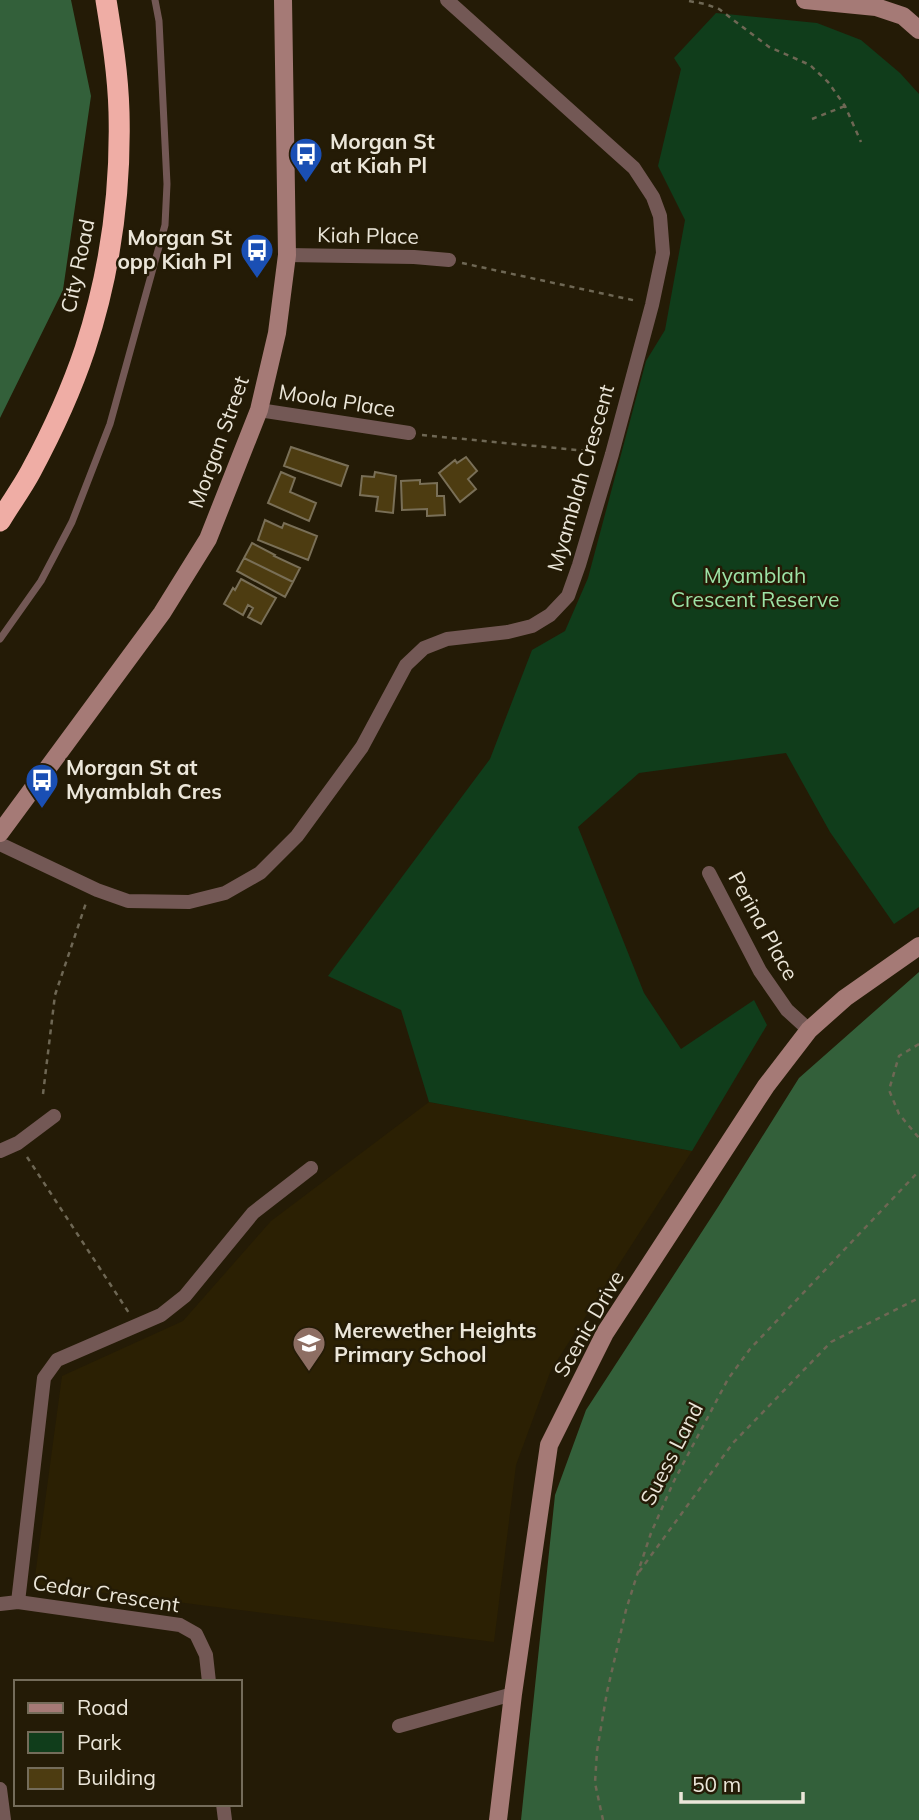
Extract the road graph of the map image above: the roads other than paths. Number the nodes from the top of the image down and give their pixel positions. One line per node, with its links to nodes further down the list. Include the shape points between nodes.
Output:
1 (106, 0): 11 (highway, City Road, via 119,110 118,169 102,286 60,412)
2 (155, 0): 12 (lane, via 167,184 165,225 110,424 72,522 41,581)
3 (283, 0): 7 (street, Morgan Street)
4 (447, 0): 14 (street, Myamblah Crescent, via 634,168 660,216 663,253 652,304 568,596 551,615 532,626 447,639 424,648 406,666 362,747 297,836 260,873 225,893 188,902 128,901)
5 (805, 0): 6 (street, via 876,7 903,16)
6 (919, 30)
7 (287, 255): 8 (street, Kiah Place); 9 (street, Morgan Street, via 277,333)
8 (449, 260)
9 (259, 410): 10 (street, Moola Place); 13 (street, Morgan Street, via 208,540 162,613)
10 (408, 433)
11 (0, 521)
12 (0, 639)
13 (0, 833)
14 (0, 844)
15 (709, 873): 17 (street, Perina Place, via 760,971 787,1010)
16 (919, 946): 17 (street, Scenic Drive, via 845,998)
17 (809, 1030): 24 (street, Scenic Drive, via 766,1086 606,1332 549,1445)
18 (54, 1116): 19 (street)
19 (0, 1151)
20 (311, 1168): 21 (street, via 253,1213 185,1296 161,1315 57,1360 44,1378)
21 (18, 1602): 22 (street, Cedar Crescent); 23 (street, Cedar Crescent, via 180,1625 196,1634 206,1655)
22 (0, 1604)
23 (209, 1680)
24 (513, 1694): 25 (street); 28 (street, Scenic Drive)
25 (399, 1726)
26 (0, 1789): 27 (street)
27 (4, 1820)
28 (498, 1820)

